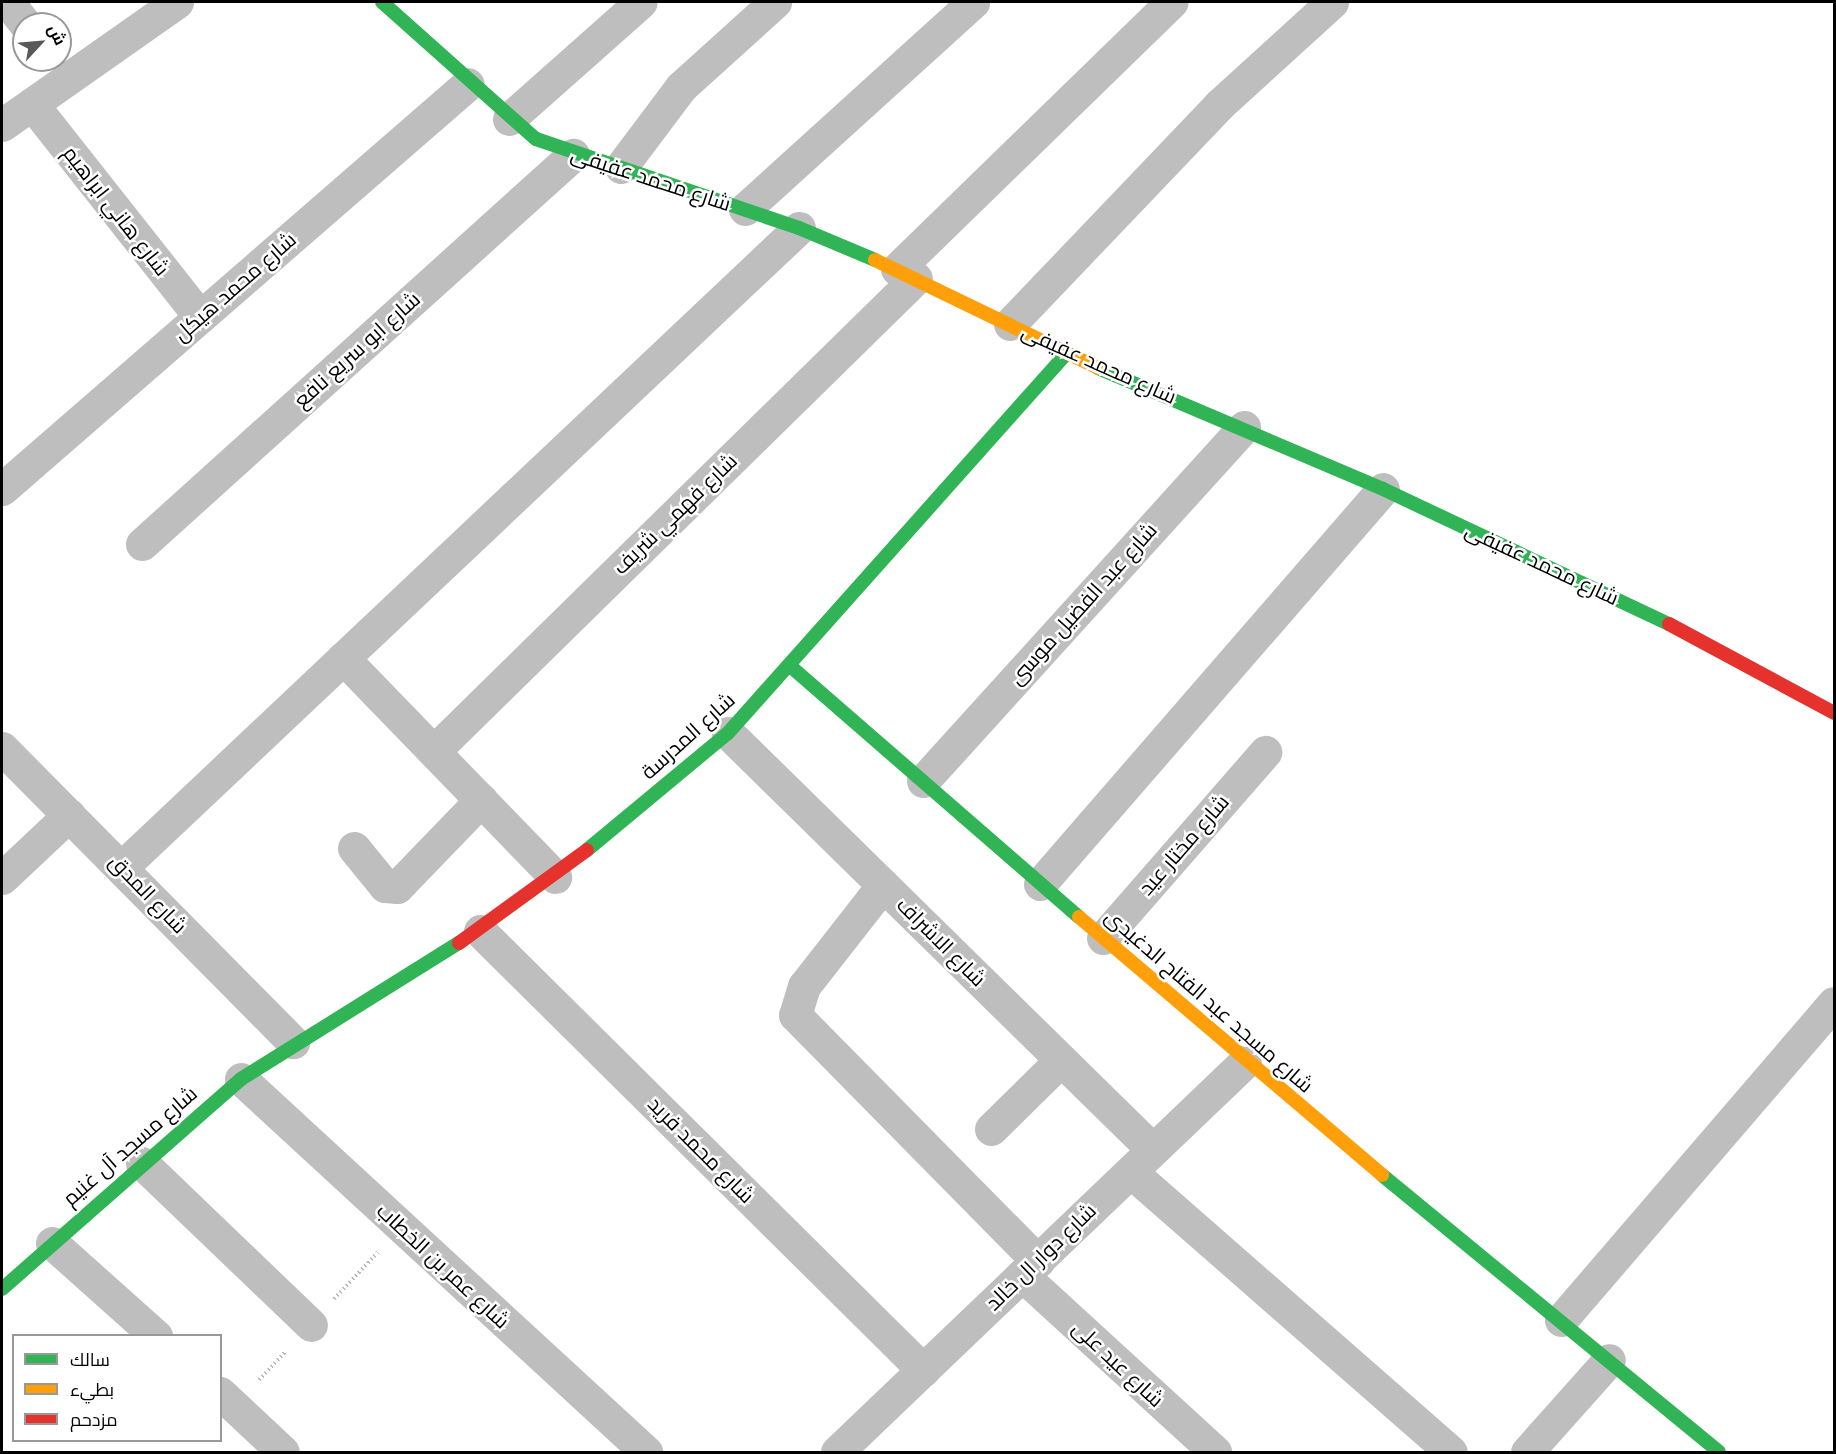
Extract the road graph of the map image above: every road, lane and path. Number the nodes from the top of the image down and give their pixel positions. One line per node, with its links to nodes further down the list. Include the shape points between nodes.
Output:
1 (641, 2): 12 (street)
2 (775, 2): 15 (street, via 681,87)
3 (973, 2): 16 (street)
4 (1172, 2): 18 (street, شارع فهمي شريف)
5 (1332, 2): 20 (street, via 1219,105)
6 (162, 6): 8 (street)
7 (398, 6): 10 (street, شارع محمد عفيفى)
8 (72, 63)
9 (59, 72): 11 (street)
10 (468, 84): 12 (street, شارع محمد عفيفى); 19 (street, شارع محمد هيكل)
11 (32, 104): 13 (street); 19 (street, شارع هاني ابراهيم)
12 (509, 119): 14 (street, شارع محمد عفيفى)
13 (2, 125)
14 (573, 155): 15 (street, شارع محمد عفيفى); 25 (street, شارع ابو سريع نافع)
15 (621, 167): 16 (street, شارع محمد عفيفى)
16 (745, 209): 17 (street, شارع محمد عفيفى)
17 (799, 228): 18 (street, شارع محمد عفيفى); 26 (street)
18 (907, 273): 20 (street, شارع محمد عفيفى); 31 (street, شارع فهمي شريف)
19 (200, 317): 23 (street, شارع محمد هيكل)
20 (1010, 324): 21 (street, شارع محمد عفيفى)
21 (1066, 354): 22 (street, شارع محمد عفيفى); 27 (street, شارع المدرسة)
22 (1244, 427): 24 (street, شارع محمد عفيفى); 33 (street, شارع عبد الفضيل موسى)
23 (2, 489)
24 (1383, 489): 28 (street, شارع محمد عفيفى, via 1698,638); 40 (street)
25 (142, 544)
26 (343, 658): 31 (street); 37 (street)
27 (789, 665): 29 (street, شارع المدرسة); 33 (street, شارع مسجد عبد الفتاح الدغيدى)
28 (1834, 713)
29 (728, 733): 38 (street, شارع المدرسة); 41 (street, شارع الاشراف)
30 (2, 748): 35 (street, شارع المدق)
31 (434, 751): 34 (street)
32 (1265, 752): 43 (street, شارع مختار عيد)
33 (923, 781): 40 (street, شارع مسجد عبد الفتاح الدغيدى)
34 (481, 800): 36 (street, via 397,887 385,885); 38 (street)
35 (69, 815): 37 (street, شارع المدق); 39 (street)
36 (354, 848)
37 (122, 867): 45 (street, شارع المدق)
38 (555, 876): 42 (street, شارع المدرسة)
39 (2, 878)
40 (1040, 884): 43 (street, شارع مسجد عبد الفتاح الدغيدى)
41 (883, 885): 46 (street, شارع الاشراف); 53 (street, شارع عيد على, via 804,987 795,1015)
42 (480, 931): 45 (street, شارع المدرسة); 59 (street, شارع محمد فريد)
43 (1103, 938): 47 (street, شارع مسجد عبد الفتاح الدغيدى)
44 (1834, 1003): 55 (street)
45 (292, 1042): 48 (street, شارع مسجد آل غنيم)
46 (1061, 1060): 49 (street); 50 (street, شارع الاشراف)
47 (1245, 1062): 50 (street, شارع دوار ال خالد); 55 (street, شارع مسجد عبد الفتاح الدغيدى)
48 (240, 1079): 51 (street, شارع مسجد آل غنيم); 62 (street, شارع عمر بن الخطاب)
49 (991, 1129)
50 (1142, 1161): 53 (street, شارع دوار ال خالد); 65 (street, شارع الاشراف)
51 (142, 1163): 52 (street, شارع مسجد آل غنيم); 56 (street)
52 (52, 1243): 54 (street, شارع مسجد آل غنيم); 57 (street)
53 (1030, 1268): 59 (street, شارع دوار ال خالد); 64 (street, شارع عيد على)
54 (2, 1290)
55 (1561, 1320): 58 (street, شارع مسجد عبد الفتاح الدغيدى)
56 (310, 1324)
57 (155, 1334)
58 (1609, 1360): 66 (street); 67 (street, شارع مسجد عبد الفتاح الدغيدى)
59 (923, 1370): 63 (street, شارع دوار ال خالد)
60 (222, 1396): 61 (street)
61 (283, 1452)
62 (646, 1452)
63 (837, 1452)
64 (1215, 1452)
65 (1451, 1452)
66 (1527, 1452)
67 (1719, 1452)

